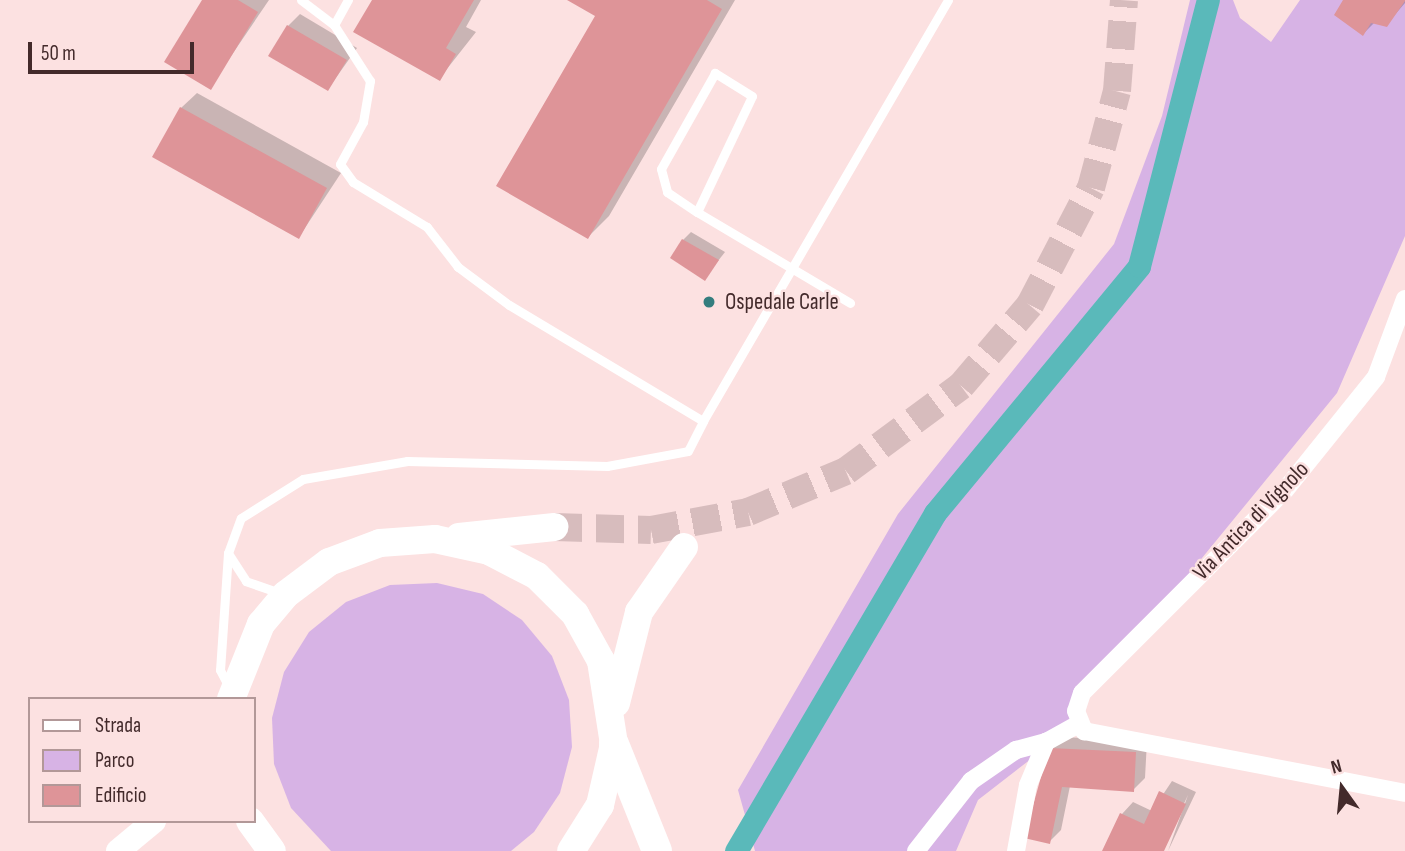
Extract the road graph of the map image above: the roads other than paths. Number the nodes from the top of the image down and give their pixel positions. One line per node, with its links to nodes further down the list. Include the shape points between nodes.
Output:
1 (300, 0): 4 (lane)
2 (348, 0): 4 (lane)
3 (948, 0): 6 (lane)
4 (334, 25): 9 (lane, via 370,81 363,122 340,164 353,182 427,227 458,267 509,305)
5 (696, 212): 5 (lane, via 667,192 661,169 715,73 752,96); 6 (lane)
6 (793, 267): 8 (lane); 9 (lane)
7 (1405, 299): 17 (street, Via Antica di Vignolo, via 1376,377 1285,490 1082,693)
8 (850, 303)
9 (703, 421): 13 (lane, via 688,451 607,466 407,461 303,479 241,518)
10 (554, 527): 11 (main road)
11 (435, 539): 14 (main road, via 380,543 329,562); 16 (main road, via 489,551 537,576 582,626 601,661)
12 (684, 547): 16 (main road, via 639,612)
13 (228, 553): 14 (lane, via 246,580); 15 (lane, via 220,670)
14 (285, 595): 15 (main road, via 261,624)
15 (231, 696)
16 (614, 713): 19 (main road)
17 (1078, 724): 18 (street); 20 (street, via 1098,734)
18 (1046, 742): 27 (street, via 1016,750 971,781); 28 (street, via 1028,785)
19 (614, 744): 25 (main road, via 600,805); 26 (highway)
20 (1405, 793)
21 (153, 823): 23 (main road)
22 (251, 823): 24 (main road)
23 (118, 851)
24 (272, 851)
25 (571, 851)
26 (657, 851)
27 (916, 851)
28 (1016, 851)

